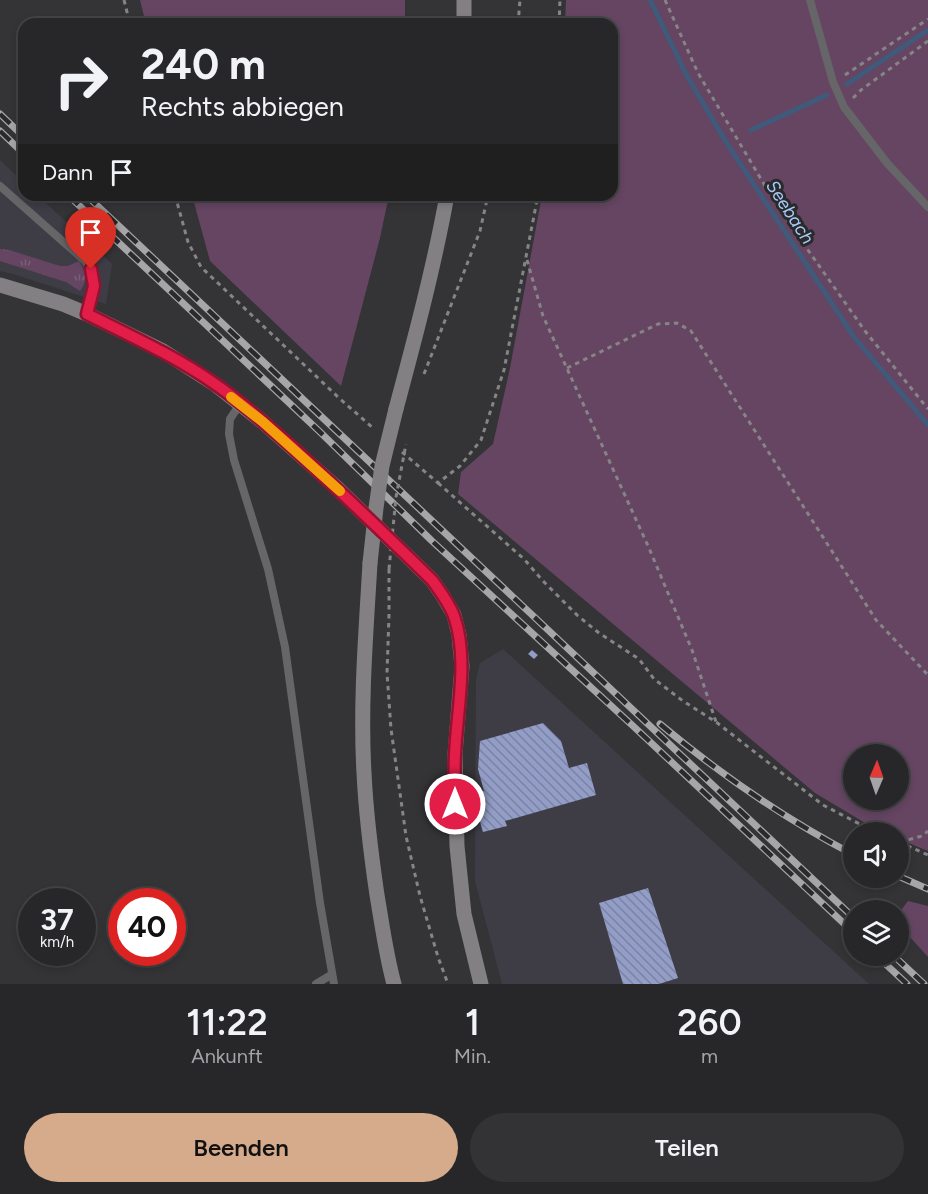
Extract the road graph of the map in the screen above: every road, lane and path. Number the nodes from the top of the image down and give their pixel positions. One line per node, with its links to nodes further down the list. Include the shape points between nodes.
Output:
1 (124, 0): 7 (path)
2 (464, 0): 8 (street)
3 (519, 0): 9 (path)
4 (560, 0): 10 (path)
5 (665, 0): 27 (path, via 698,73 777,206 865,331)
6 (810, 0): 13 (lane)
7 (128, 18)
8 (464, 18)
9 (518, 18)
10 (559, 18)
11 (928, 19): 13 (path)
12 (928, 41): 14 (path)
13 (833, 82): 14 (lane)
14 (844, 107): 20 (lane, via 887,163)
15 (0, 186): 23 (lane, via 91,269 94,286)
16 (177, 201): 28 (path, via 188,242 201,267)
17 (446, 201): 42 (street, bridge, via 382,466 370,563 364,771 368,834)
18 (487, 201): 25 (path, via 480,231)
19 (537, 201): 21 (path)
20 (928, 207)
21 (526, 258): 24 (path, via 543,316); 31 (path, via 504,370 481,440 460,466)
22 (0, 285): 23 (street)
23 (87, 314): 26 (street, via 163,351)
24 (567, 368): 32 (path, via 658,324 677,322 691,331 876,620); 33 (path, via 654,558 692,650)
25 (424, 374)
26 (240, 404): 39 (lane, via 230,419 229,434 268,569 285,647); 44 (street, via 336,487 432,580 454,615 462,666 455,754 457,846 464,914)
27 (928, 409)
28 (380, 434)
29 (407, 439): 43 (path, bridge, via 389,569 387,673 391,729 406,836)
30 (398, 449): 31 (path)
31 (438, 483): 33 (path, via 524,559 578,616 639,658 654,679)
32 (928, 675)
33 (716, 722): 34 (path, via 823,805)
34 (856, 822)
35 (928, 831): 36 (path)
36 (909, 839)
37 (909, 846): 38 (path)
38 (928, 855)
39 (331, 975): 40 (lane); 41 (lane)
40 (316, 984)
41 (334, 984)
42 (394, 984)
43 (448, 984)
44 (481, 984)

